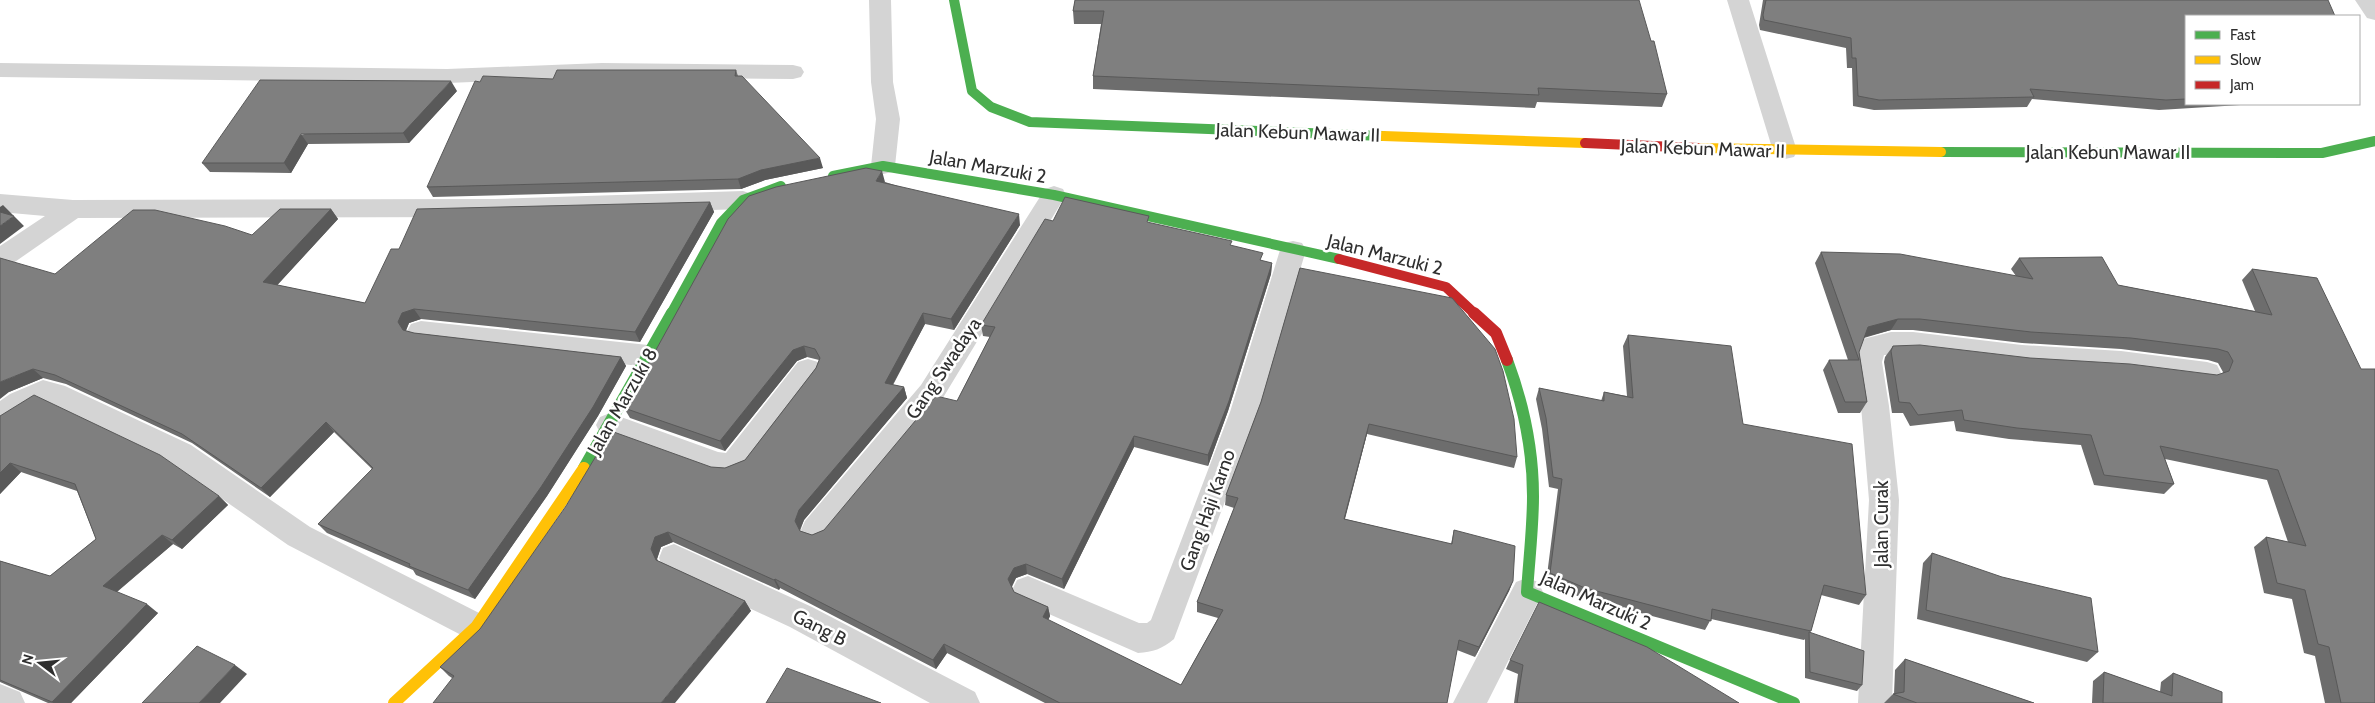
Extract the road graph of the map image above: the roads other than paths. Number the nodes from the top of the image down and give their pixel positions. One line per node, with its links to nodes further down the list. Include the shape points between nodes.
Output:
1 (880, 0): 8 (street, via 887,130)
2 (954, 0): 7 (street, Jalan Kebun Mawar II, via 972,91 987,106 1030,122)
3 (1738, 0): 7 (street)
4 (0, 70): 5 (street, via 447,76 602,70)
5 (793, 72)
6 (2375, 141): 7 (street, Jalan Kebun Mawar II, via 2322,153)
7 (1785, 151)
8 (883, 166): 9 (street); 11 (street, Jalan Marzuki 2)
9 (819, 178)
10 (792, 184): 12 (street, Jalan Marzuki 8)
11 (1054, 195): 15 (street, Jalan Marzuki 2); 23 (street, Gang Swadaya, via 931,393)
12 (743, 200): 14 (street, via 495,208); 18 (street, Jalan Marzuki 8, via 721,224)
13 (0, 203): 14 (street)
14 (73, 209): 16 (street)
15 (1292, 250): 25 (street, Gang Haji Karno, via 1244,412 1163,629 1153,637 1138,638); 26 (street, Jalan Marzuki 2, via 1383,269 1446,287 1496,333 1516,381 1526,430 1533,494)
16 (0, 259)
17 (421, 331): 18 (street)
18 (648, 356): 22 (street, Jalan Marzuki 8)
19 (808, 370): 22 (street, via 738,460 730,464 717,464)
20 (2207, 373): 34 (street, Jalan Curak, via 1913,343 1873,347 1868,362 1884,500)
21 (0, 417): 27 (street, via 20,402 43,392 55,394 181,454 298,536)
22 (610, 425): 27 (street, Jalan Marzuki 8, via 560,506)
23 (816, 530)
24 (674, 558): 31 (street, Gang B, via 801,617)
25 (1028, 590)
26 (1527, 592): 32 (street); 33 (street, Jalan Marzuki 2)
27 (476, 627): 30 (street, Jalan Marzuki 8)
28 (0, 700): 29 (street)
29 (8, 703)
30 (394, 703)
31 (963, 703)
32 (1470, 703)
33 (1794, 703)
34 (1875, 703)

